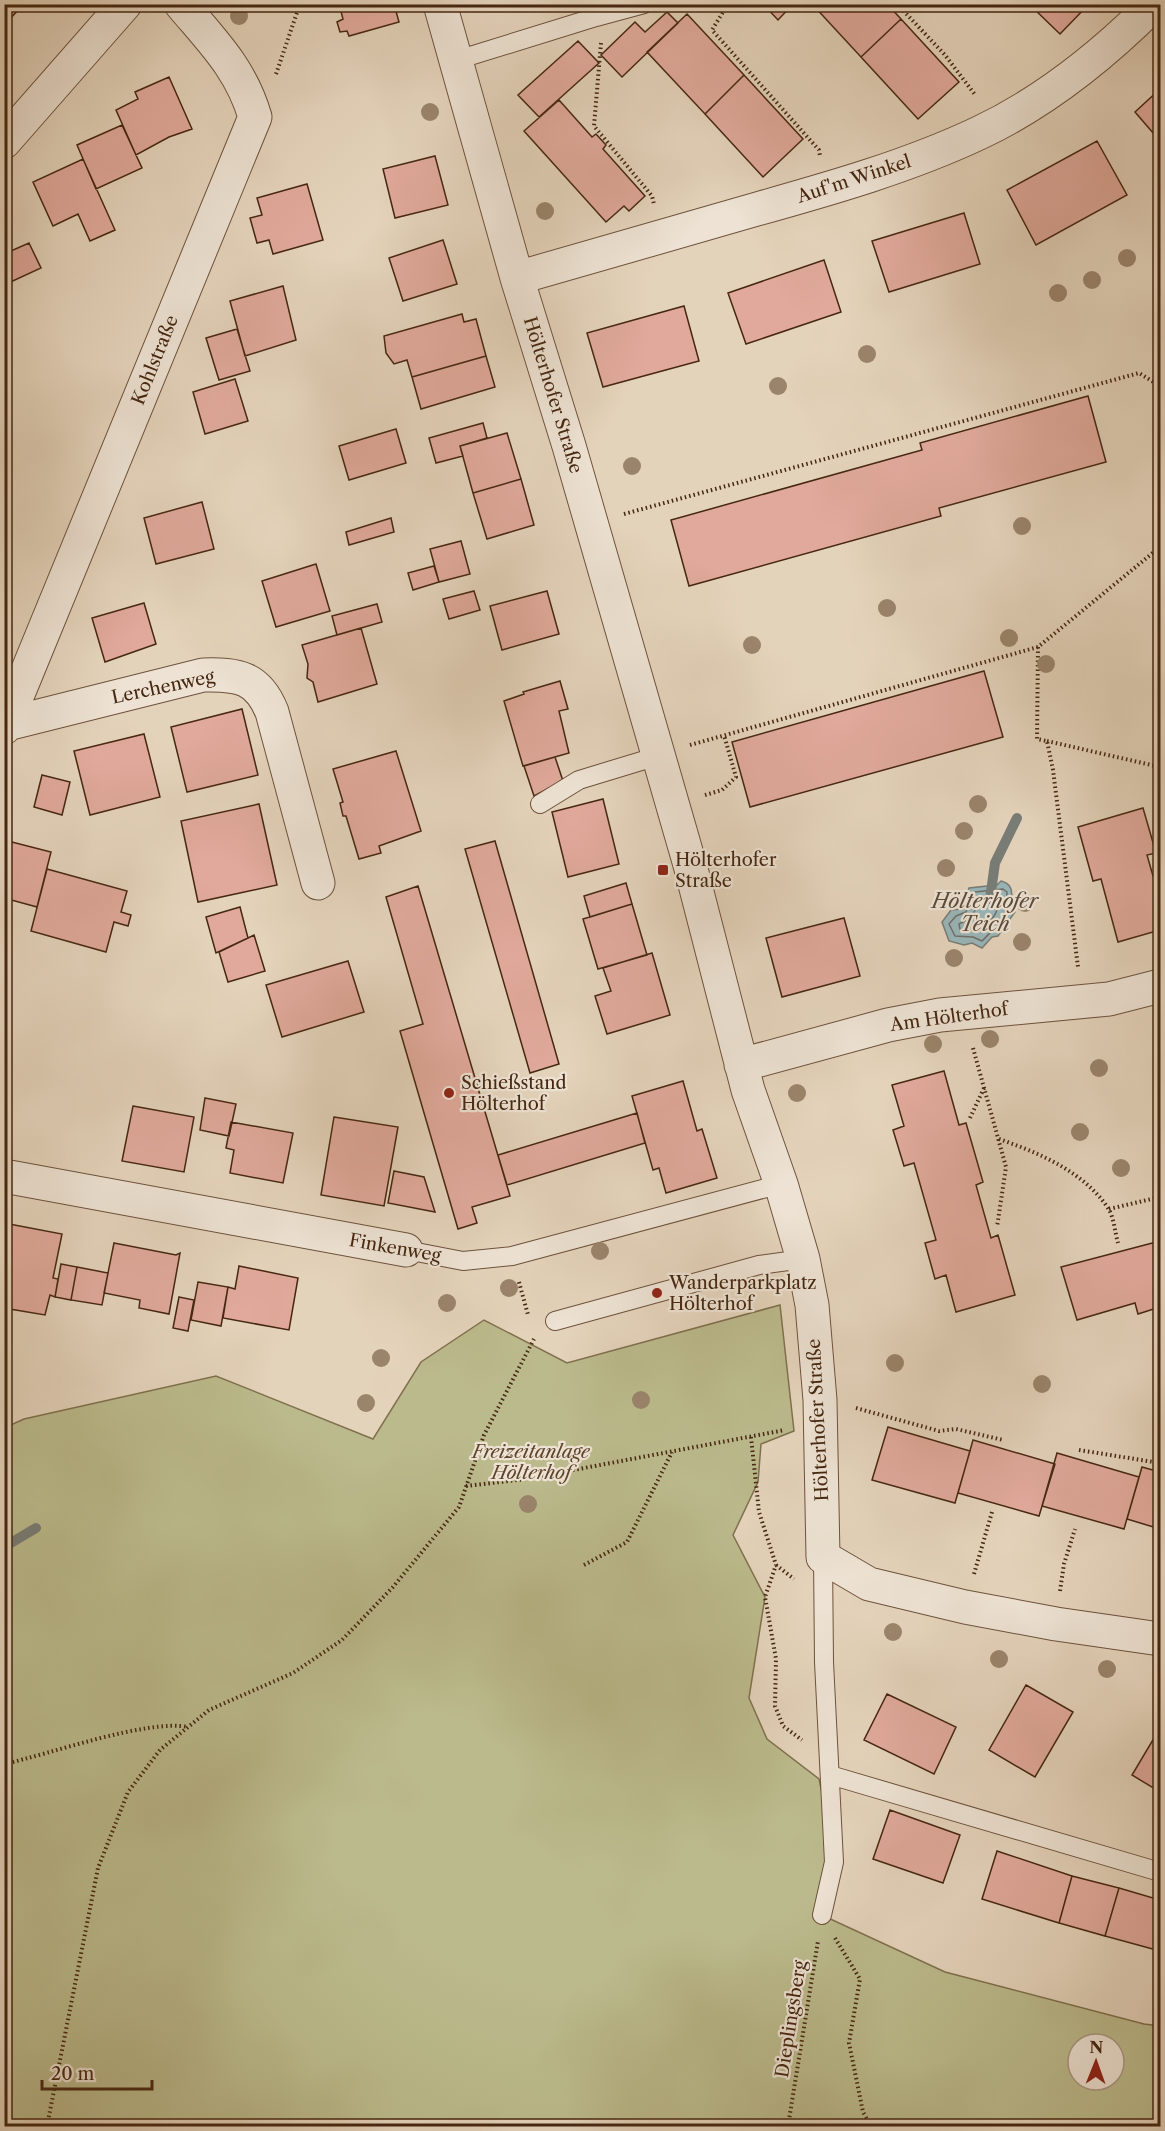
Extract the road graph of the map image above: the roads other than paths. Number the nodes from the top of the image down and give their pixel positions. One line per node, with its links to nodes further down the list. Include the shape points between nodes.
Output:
1 (126, 4): 7 (street)
2 (181, 4): 9 (street, Kohlstraße, via 230,61 255,117)
3 (440, 4): 6 (street, Hölterhofer Straße)
4 (644, 4): 6 (lane)
5 (1154, 4): 8 (street, Auf'm Winkel, via 1119,40 1036,101 991,127 926,155 830,188)
6 (457, 60): 8 (street, Hölterhofer Straße)
7 (11, 121)
8 (517, 278): 10 (street, Hölterhofer Straße)
9 (6, 726): 12 (street, Lerchenweg, via 203,675 228,674 250,682 264,693 272,712)
10 (658, 756): 11 (lane, via 579,780); 14 (street, Hölterhofer Straße)
11 (540, 804)
12 (318, 883)
13 (1161, 986): 14 (street, Am Hölterhof, via 1109,999 940,1015)
14 (741, 1065): 16 (street, Hölterhofer Straße)
15 (4, 1176): 17 (street, Finkenweg)
16 (781, 1184): 17 (lane, Finkenweg, via 512,1256 463,1261); 18 (street, Hölterhofer Straße)
17 (406, 1250)
18 (803, 1259): 19 (lane, via 759,1264); 20 (street, Hölterhofer Straße, via 812,1305 822,1423)
19 (555, 1321)
20 (823, 1557): 21 (street, via 869,1584 965,1607); 22 (lane, Hölterhofer Straße)
21 (1161, 1639)
22 (830, 1775): 23 (lane); 24 (lane, Hölterhofer Straße, via 834,1862)
23 (1161, 1872)
24 (822, 1914)

